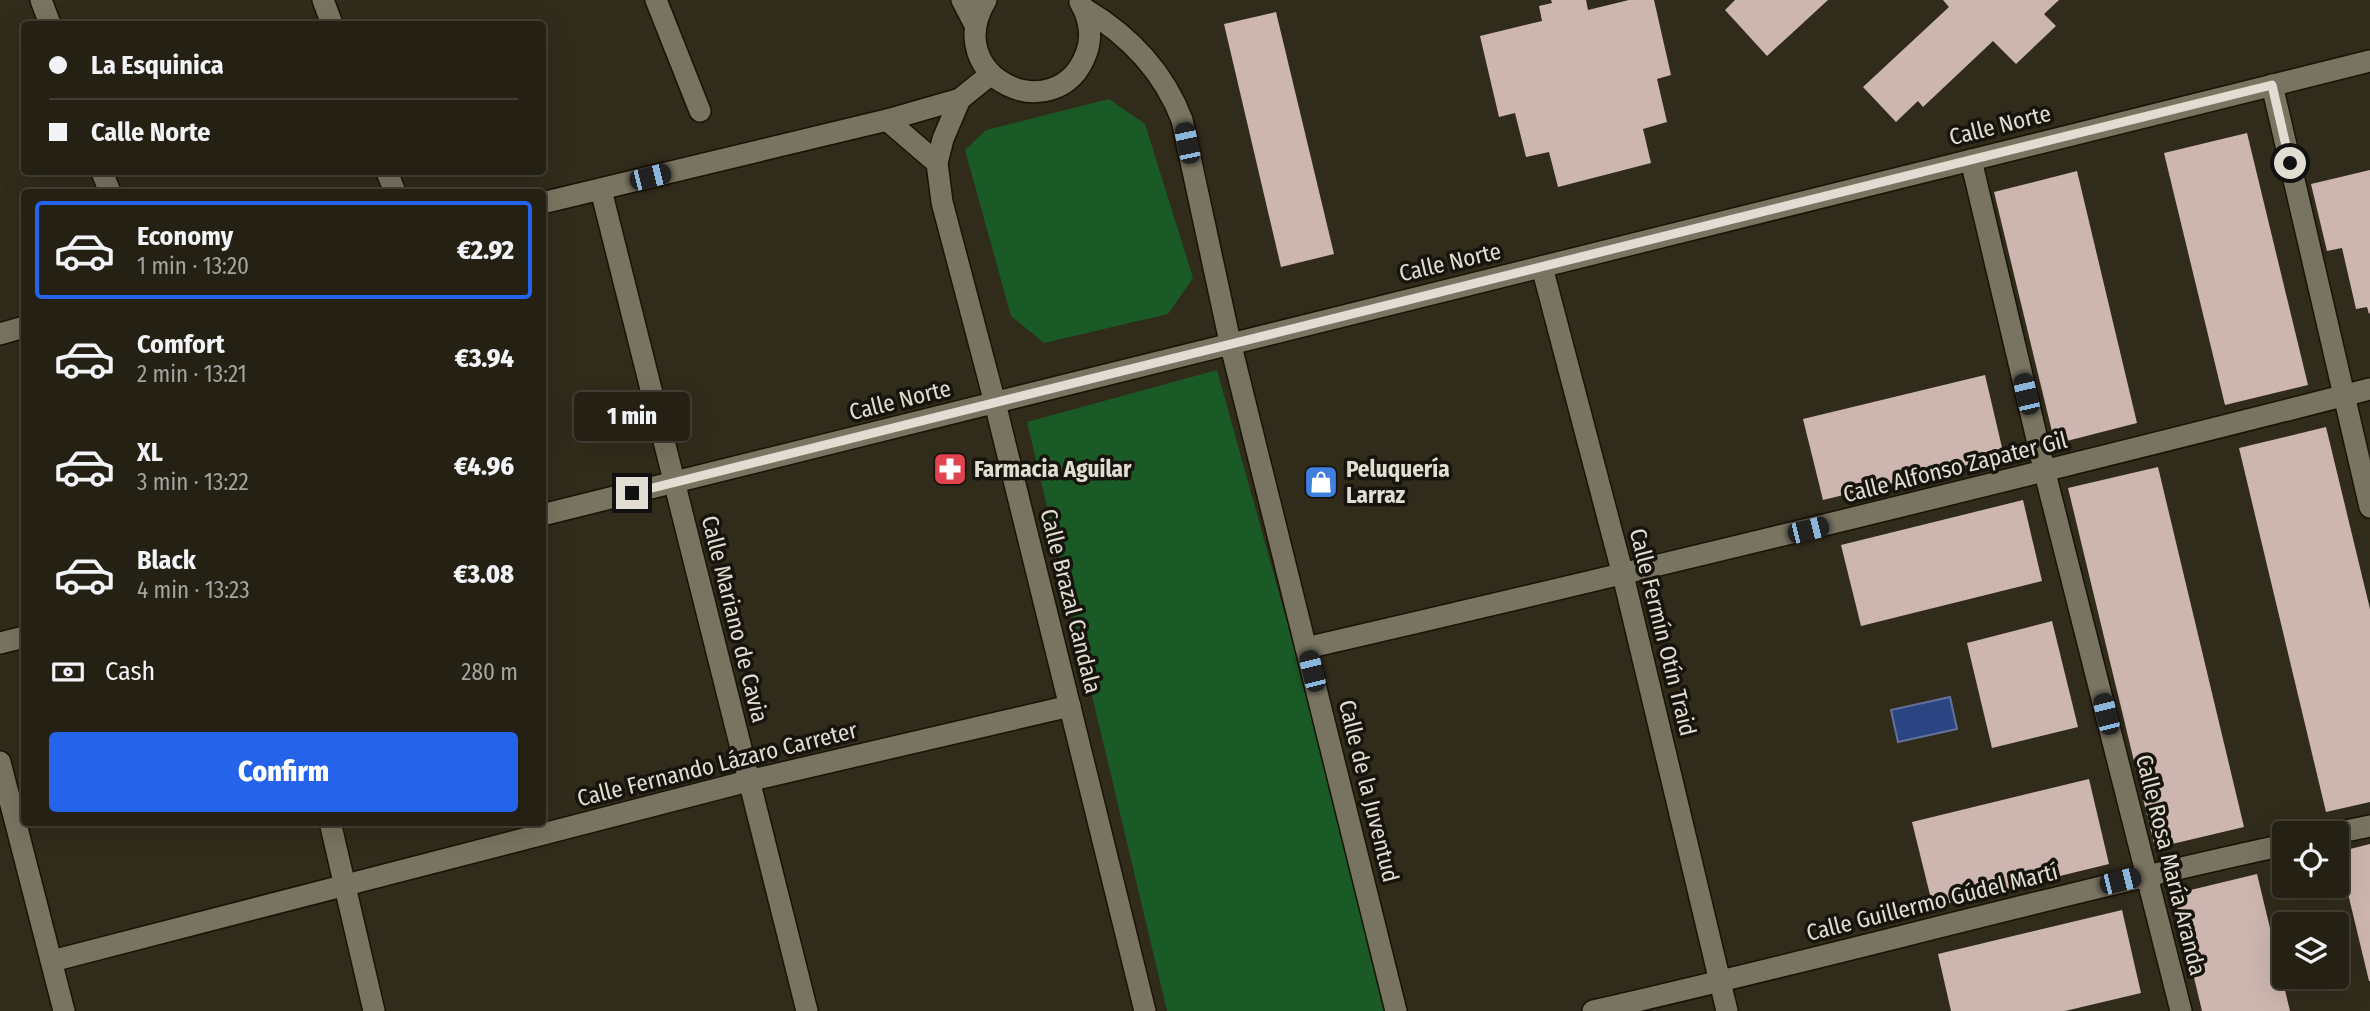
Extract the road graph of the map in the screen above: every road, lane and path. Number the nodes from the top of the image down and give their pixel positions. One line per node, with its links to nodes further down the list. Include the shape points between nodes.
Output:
1 (41, 0): 7 (street)
2 (323, 0): 8 (street)
3 (656, 0): 14 (street)
4 (962, 0): 9 (street)
5 (986, 0): 9 (street)
6 (1081, 2): 11 (street, via 1090,36 1087,51 1081,65 1059,85 1023,91); 23 (street, Calle de la Juventud, via 1126,37 1172,96 1182,120)
7 (49, 21)
8 (331, 21)
9 (975, 25): 11 (street, via 977,51)
10 (2370, 61): 12 (street, Calle Norte)
11 (991, 74): 13 (street)
12 (2272, 85): 16 (street, Calle Norte); 25 (street)
13 (960, 99): 15 (street); 17 (street, Calle Brazal Candala)
14 (700, 111)
15 (887, 120): 17 (street); 18 (street)
16 (1970, 160): 20 (street, Calle Norte); 27 (street, Calle Rosa María Aranda)
17 (937, 163): 26 (street, Calle Brazal Candala, via 942,202)
18 (601, 190): 19 (street); 28 (street, Calle Mariano de Cavia)
19 (546, 202)
20 (1542, 267): 23 (street, Calle Norte); 31 (street, Calle Fermín Otín Traid)
21 (21, 328): 22 (street)
22 (0, 334)
23 (1230, 342): 26 (street, Calle Norte); 34 (street, Calle de la Juventud)
24 (2370, 389): 25 (street, Calle Alfonso Zapater Gil)
25 (2344, 396): 27 (street, Calle Alfonso Zapater Gil); 29 (street)
26 (995, 403): 28 (street, Calle Norte); 35 (street, Calle Brazal Candala)
27 (2045, 472): 31 (street, Calle Alfonso Zapater Gil); 42 (street, Calle Rosa María Aranda)
28 (673, 483): 30 (street, Calle Norte); 37 (street, Calle Mariano de Cavia)
29 (2370, 507)
30 (546, 513)
31 (1623, 575): 34 (street, Calle Alfonso Zapater Gil); 45 (street, Calle Fermín Otín Traid)
32 (21, 638): 33 (street)
33 (0, 642)
34 (1306, 648): 50 (street, Calle de la Juventud)
35 (1070, 706): 37 (street, Calle Fernando Lázaro Carreter); 49 (street, Calle Brazal Candala)
36 (0, 762): 44 (street)
37 (748, 781): 43 (street, Calle Fernando Lázaro Carreter); 48 (street, Calle Mariano de Cavia)
38 (331, 826): 43 (street)
39 (2370, 826): 40 (street)
40 (2349, 830)
41 (2272, 848): 42 (street, Calle Guillermo Gúdel Martí)
42 (2147, 874): 45 (street, Calle Guillermo Gúdel Martí); 53 (street, Calle Rosa María Aranda)
43 (345, 886): 44 (street, Calle Fernando Lázaro Carreter); 47 (street)
44 (52, 961): 46 (street)
45 (1720, 983): 51 (street, Calle Guillermo Gúdel Martí); 52 (street, Calle Fermín Otín Traid)
46 (64, 1011)
47 (374, 1011)
48 (807, 1011)
49 (1145, 1011)
50 (1396, 1011)
51 (1593, 1011)
52 (1727, 1011)
53 (2181, 1011)

